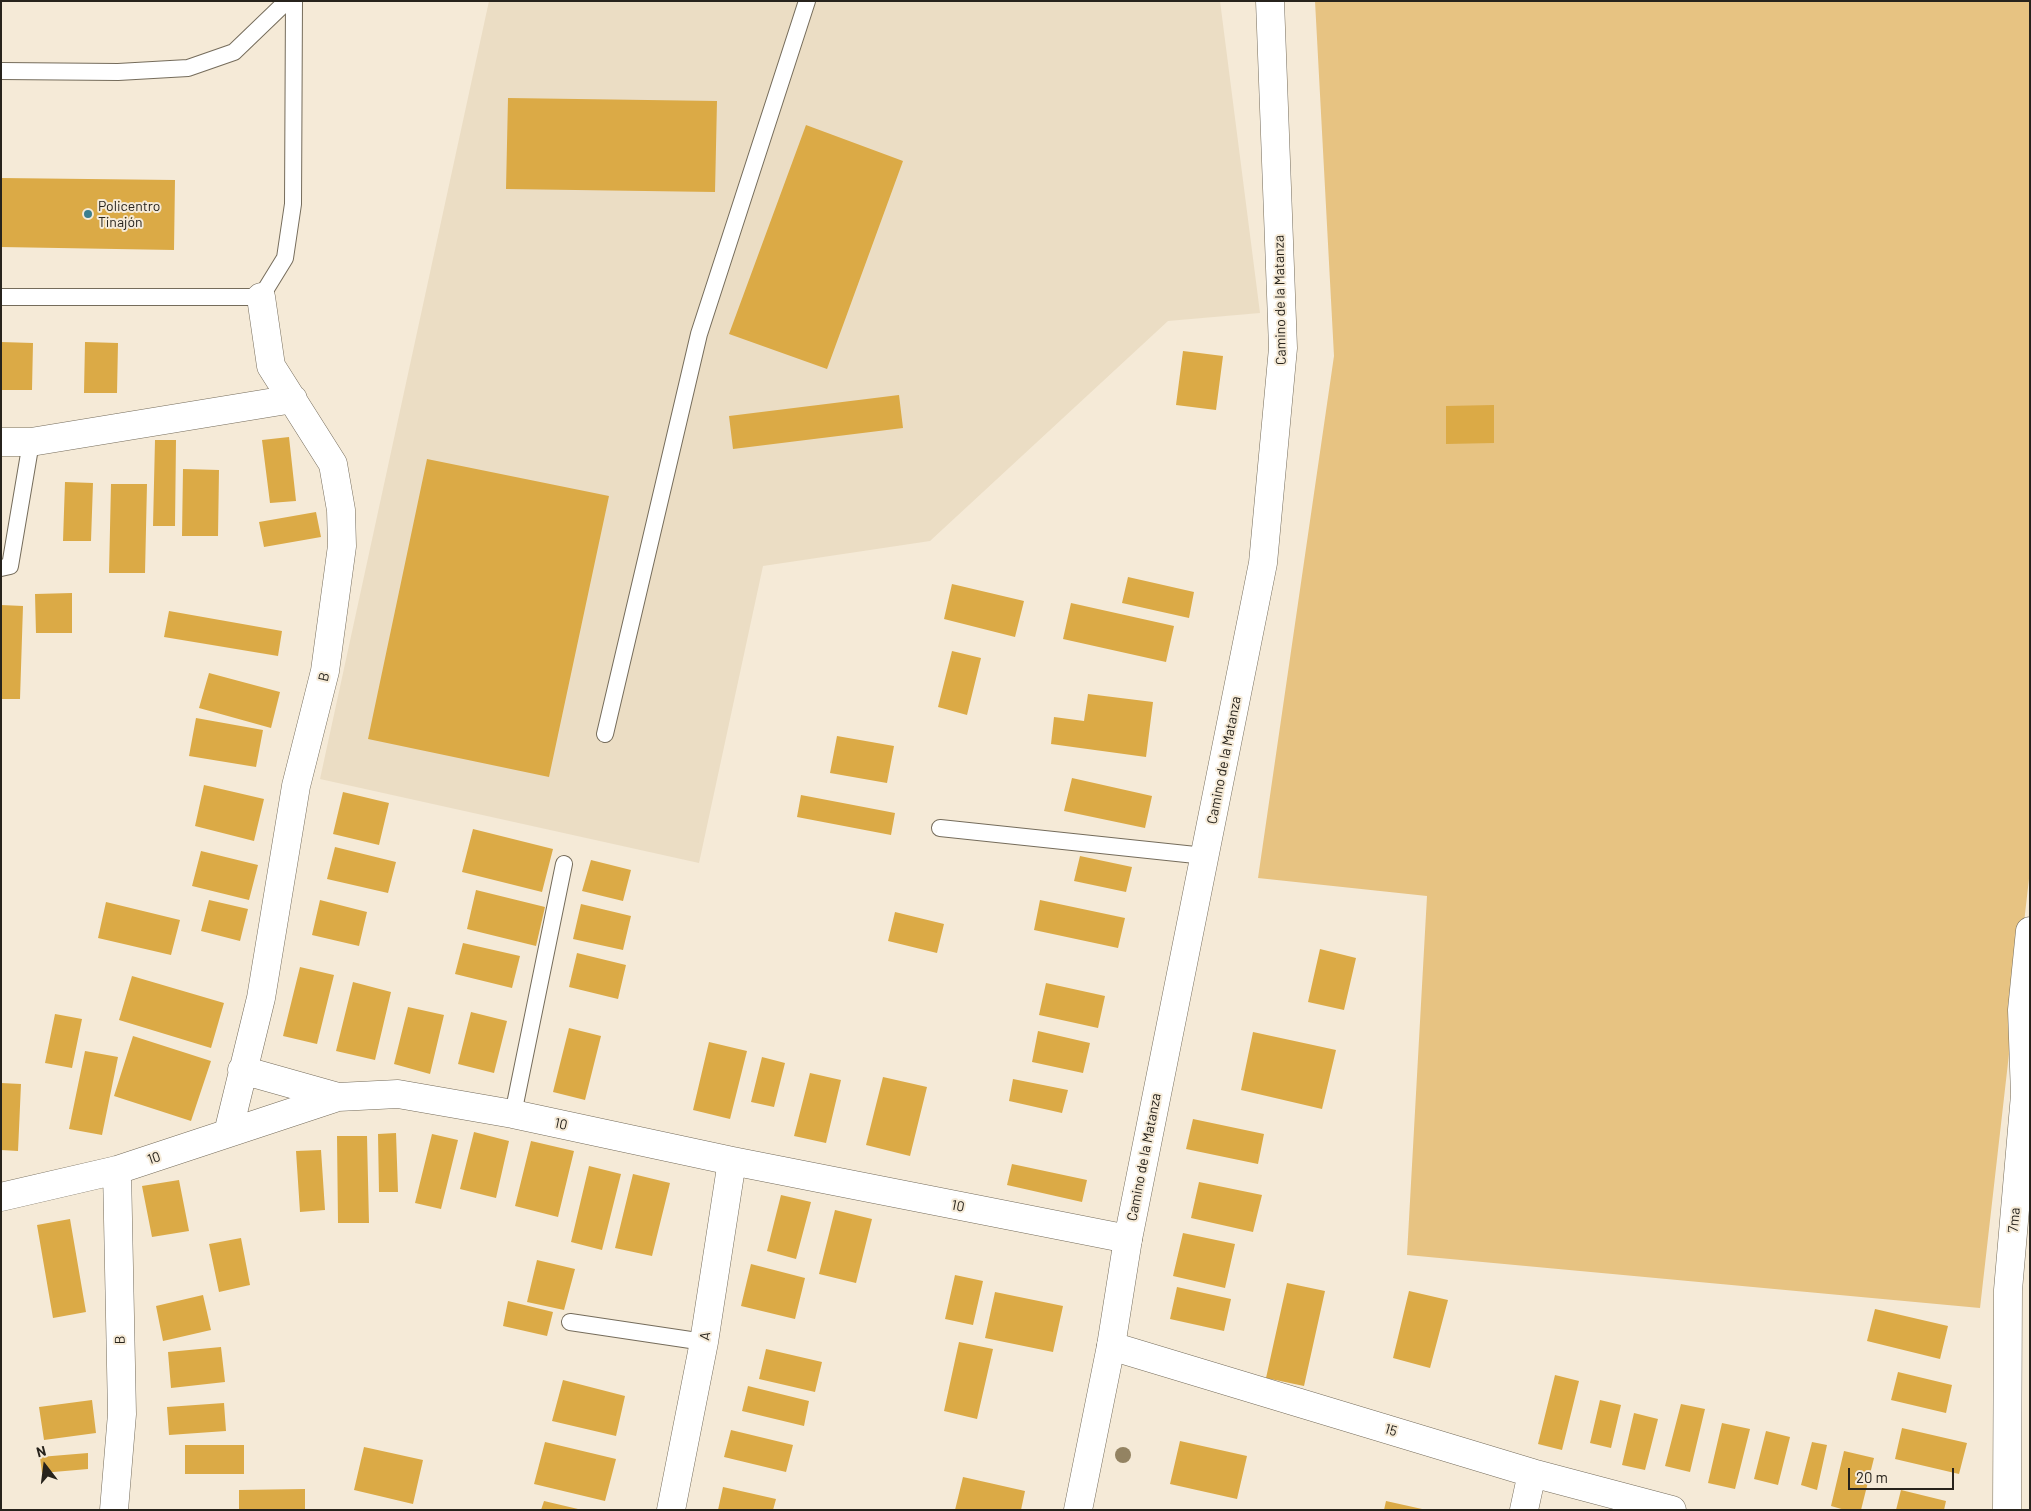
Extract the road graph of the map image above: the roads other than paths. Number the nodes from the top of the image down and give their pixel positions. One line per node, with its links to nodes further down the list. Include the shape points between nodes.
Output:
1 (287, 1): 5 (lane, via 234,52 188,68 118,72)
2 (294, 1): 7 (lane, via 293,204 285,258)
3 (807, 1): 12 (lane, via 699,334)
4 (1270, 1): 14 (street, Camino de la Matanza, via 1283,348 1263,563)
5 (1, 71)
6 (1, 296): 7 (lane)
7 (261, 297): 8 (street, B, via 271,366)
8 (293, 399): 10 (street); 17 (street, B, via 333,464 341,510 342,546 326,671 296,786 261,998)
9 (1, 442): 10 (street)
10 (31, 442): 11 (lane, via 10,566)
11 (1, 568)
12 (605, 734)
13 (940, 828): 14 (lane)
14 (1204, 856): 24 (street, Camino de la Matanza)
15 (564, 864): 19 (lane)
16 (2030, 931): 34 (street, 7ma, via 2022,1010 2025,1095 2008,1290)
17 (242, 1070): 18 (street); 20 (street, B)
18 (338, 1096): 19 (street, 10, via 398,1094); 20 (street, 10)
19 (514, 1114): 21 (street, 10)
20 (228, 1133): 22 (street, 10)
21 (732, 1161): 24 (street, 10); 26 (street, A)
22 (117, 1170): 23 (street, 10); 29 (street, B, via 122,1414)
23 (1, 1197)
24 (1128, 1239): 27 (street, Camino de la Matanza)
25 (570, 1322): 26 (lane)
26 (704, 1342): 30 (street, A)
27 (1111, 1346): 28 (street, 15); 31 (street, Camino de la Matanza)
28 (1532, 1473): 32 (street); 33 (street, 15)
29 (114, 1510)
30 (671, 1510)
31 (1078, 1510)
32 (1524, 1510)
33 (1672, 1510)
34 (2007, 1510)

